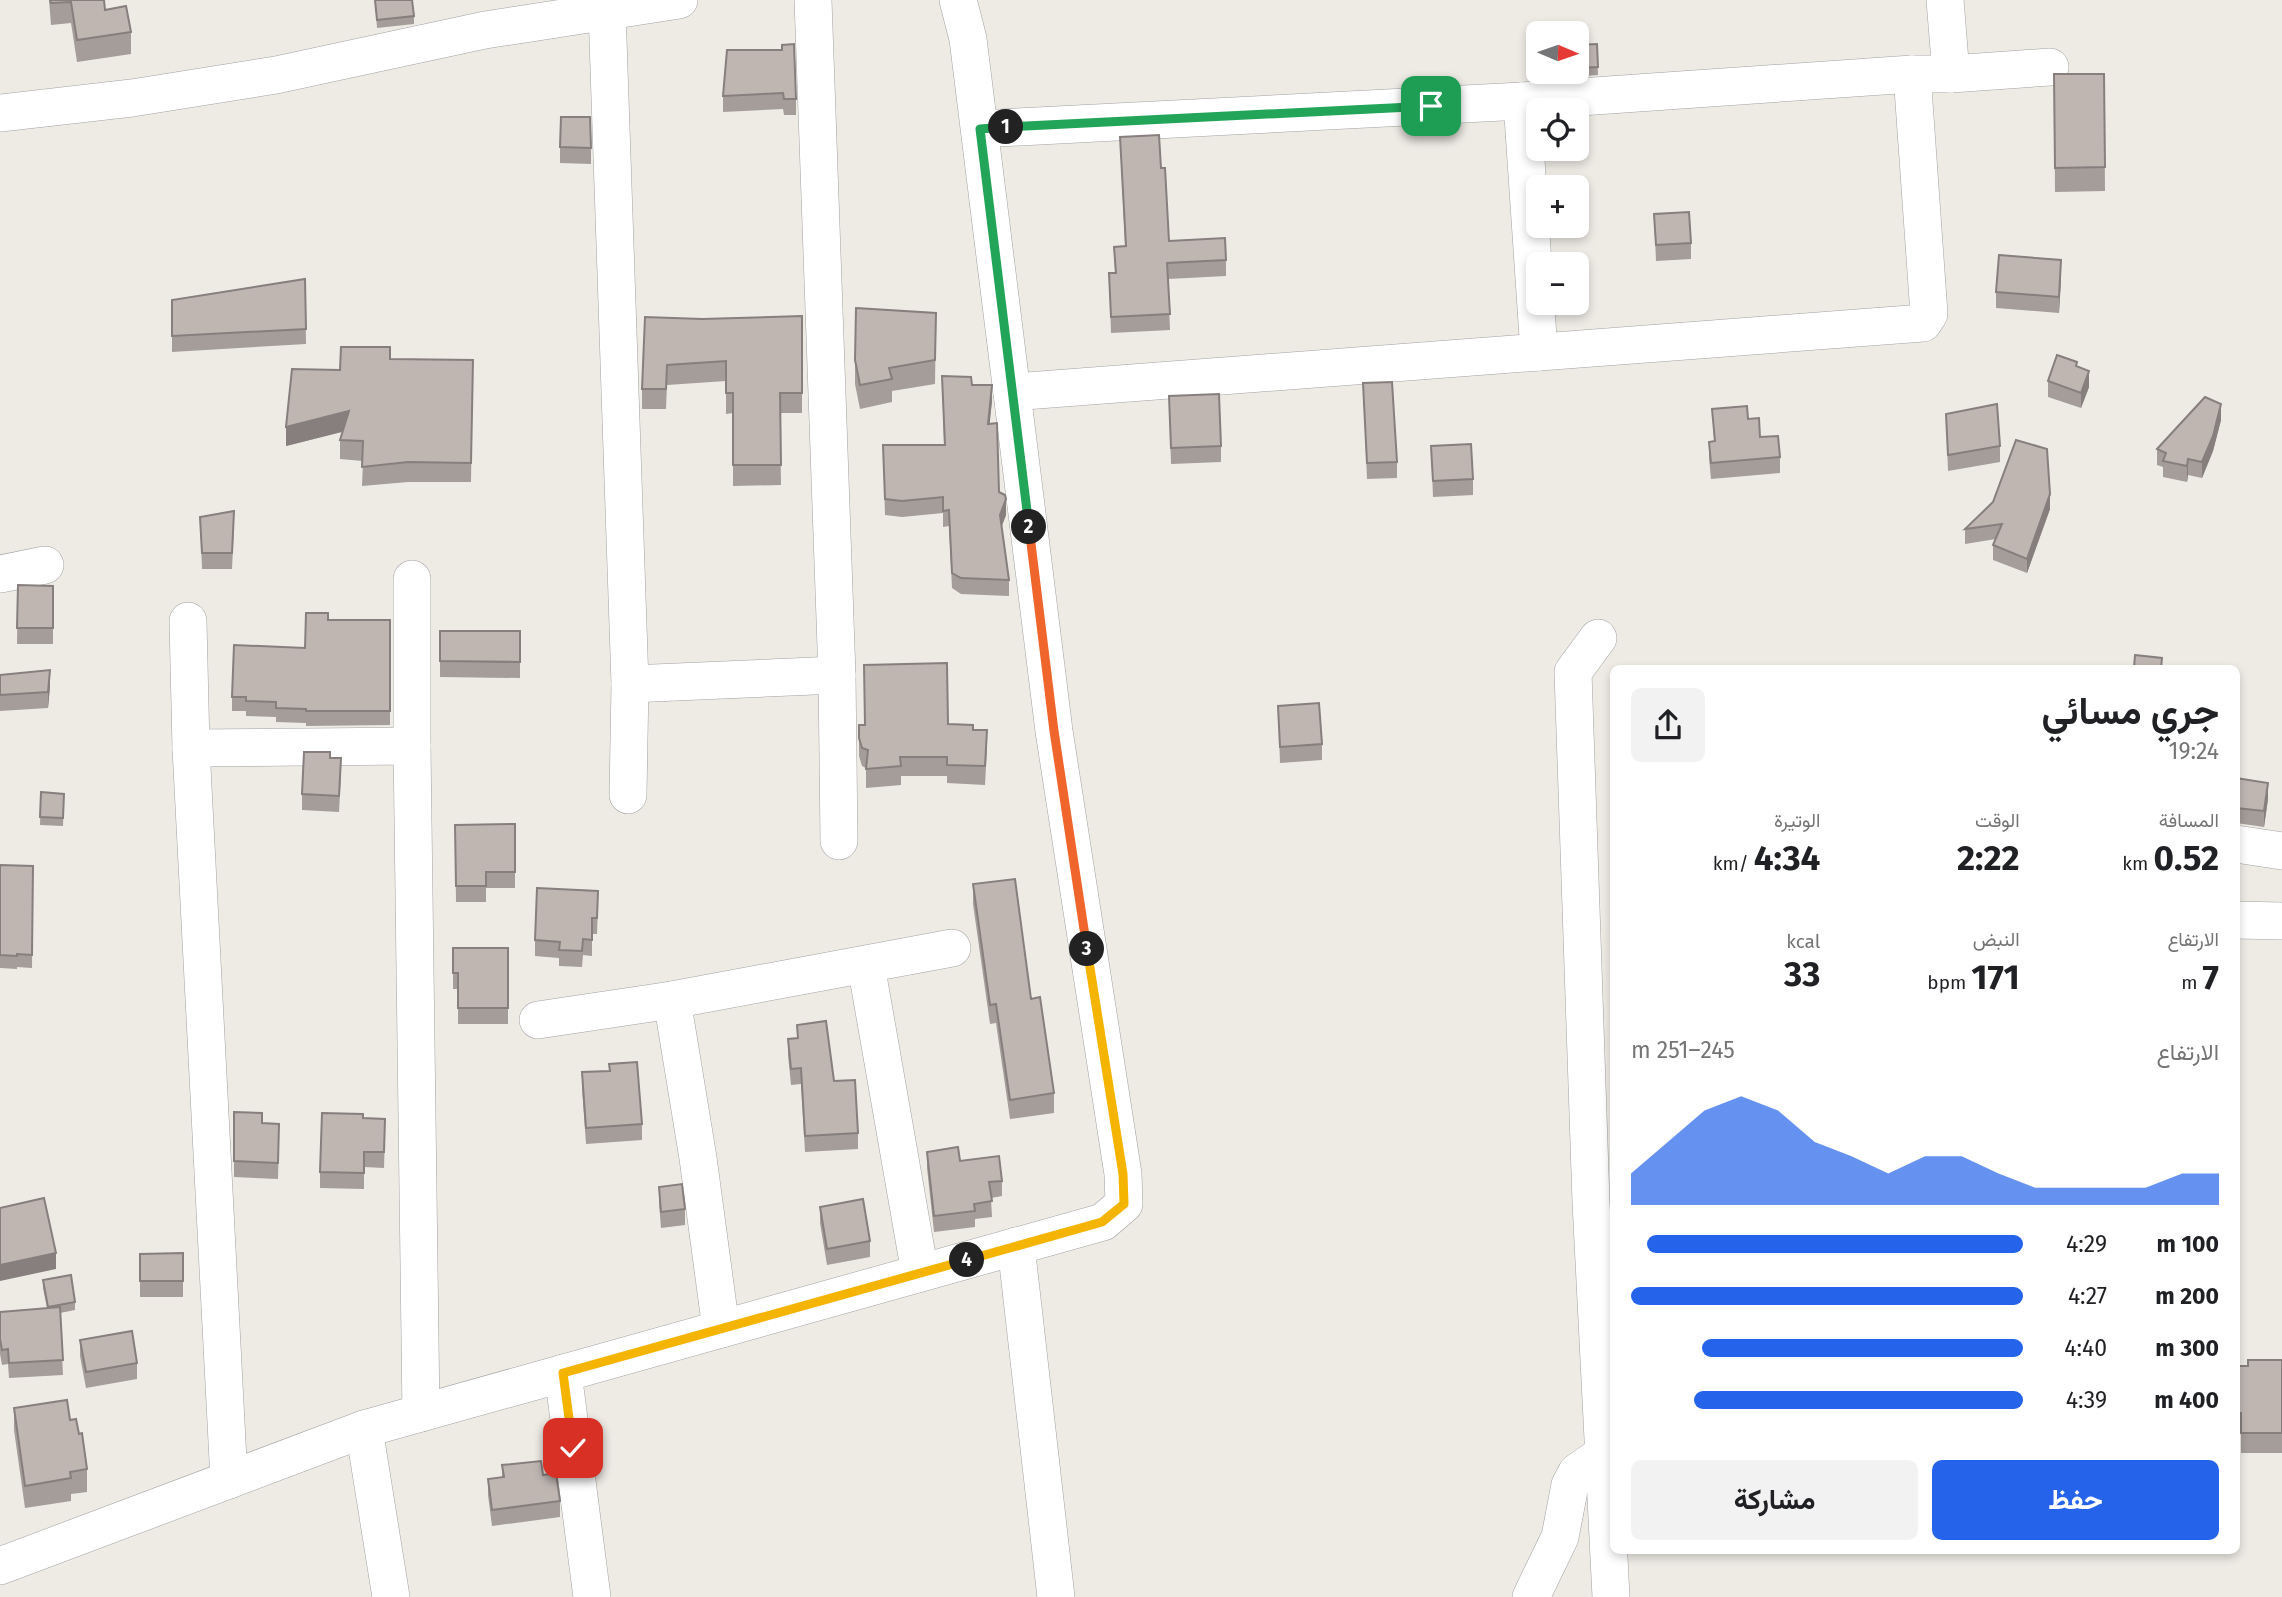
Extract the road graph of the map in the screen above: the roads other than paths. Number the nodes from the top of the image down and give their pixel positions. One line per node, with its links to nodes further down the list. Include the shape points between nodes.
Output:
1 (679, 0): 5 (street)
2 (813, 0): 20 (street)
3 (958, 0): 12 (street)
4 (1945, 0): 9 (street)
5 (607, 10): 6 (street); 21 (street)
6 (483, 15): 11 (street, via 276,75)
7 (2050, 67): 9 (street)
8 (1912, 74): 9 (street); 10 (street); 13 (street, via 1930,314 1923,323)
9 (1951, 74)
10 (1522, 101): 12 (street); 13 (street)
11 (0, 113)
12 (980, 129): 14 (street)
13 (1539, 352): 14 (street)
14 (1012, 391): 34 (street, via 1054,731 1124,1204 1102,1222)
15 (45, 565): 16 (street)
16 (0, 574)
17 (412, 579): 22 (street)
18 (188, 621): 23 (street)
19 (1598, 638): 40 (street, via 1573,672)
20 (837, 675): 21 (street); 25 (street)
21 (630, 684): 24 (street)
22 (411, 746): 23 (street); 38 (street)
23 (191, 748): 41 (street)
24 (628, 794)
25 (839, 841)
26 (2240, 845): 27 (street)
27 (2282, 851)
28 (2240, 920): 29 (street)
29 (2282, 921)
30 (952, 948): 31 (street)
31 (866, 965): 32 (street); 35 (street)
32 (672, 1000): 33 (street); 36 (street)
33 (538, 1020)
34 (1016, 1246): 35 (street); 45 (street)
35 (920, 1273): 36 (street)
36 (721, 1329): 37 (street)
37 (563, 1373): 38 (street); 44 (street)
38 (421, 1413): 39 (street)
39 (363, 1429): 41 (street); 43 (street)
40 (1602, 1454): 46 (street, via 1577,1472 1570,1485 1560,1536); 47 (street)
41 (229, 1480): 42 (street)
42 (0, 1566)
43 (391, 1597)
44 (592, 1597)
45 (1056, 1597)
46 (1531, 1597)
47 (1611, 1597)

